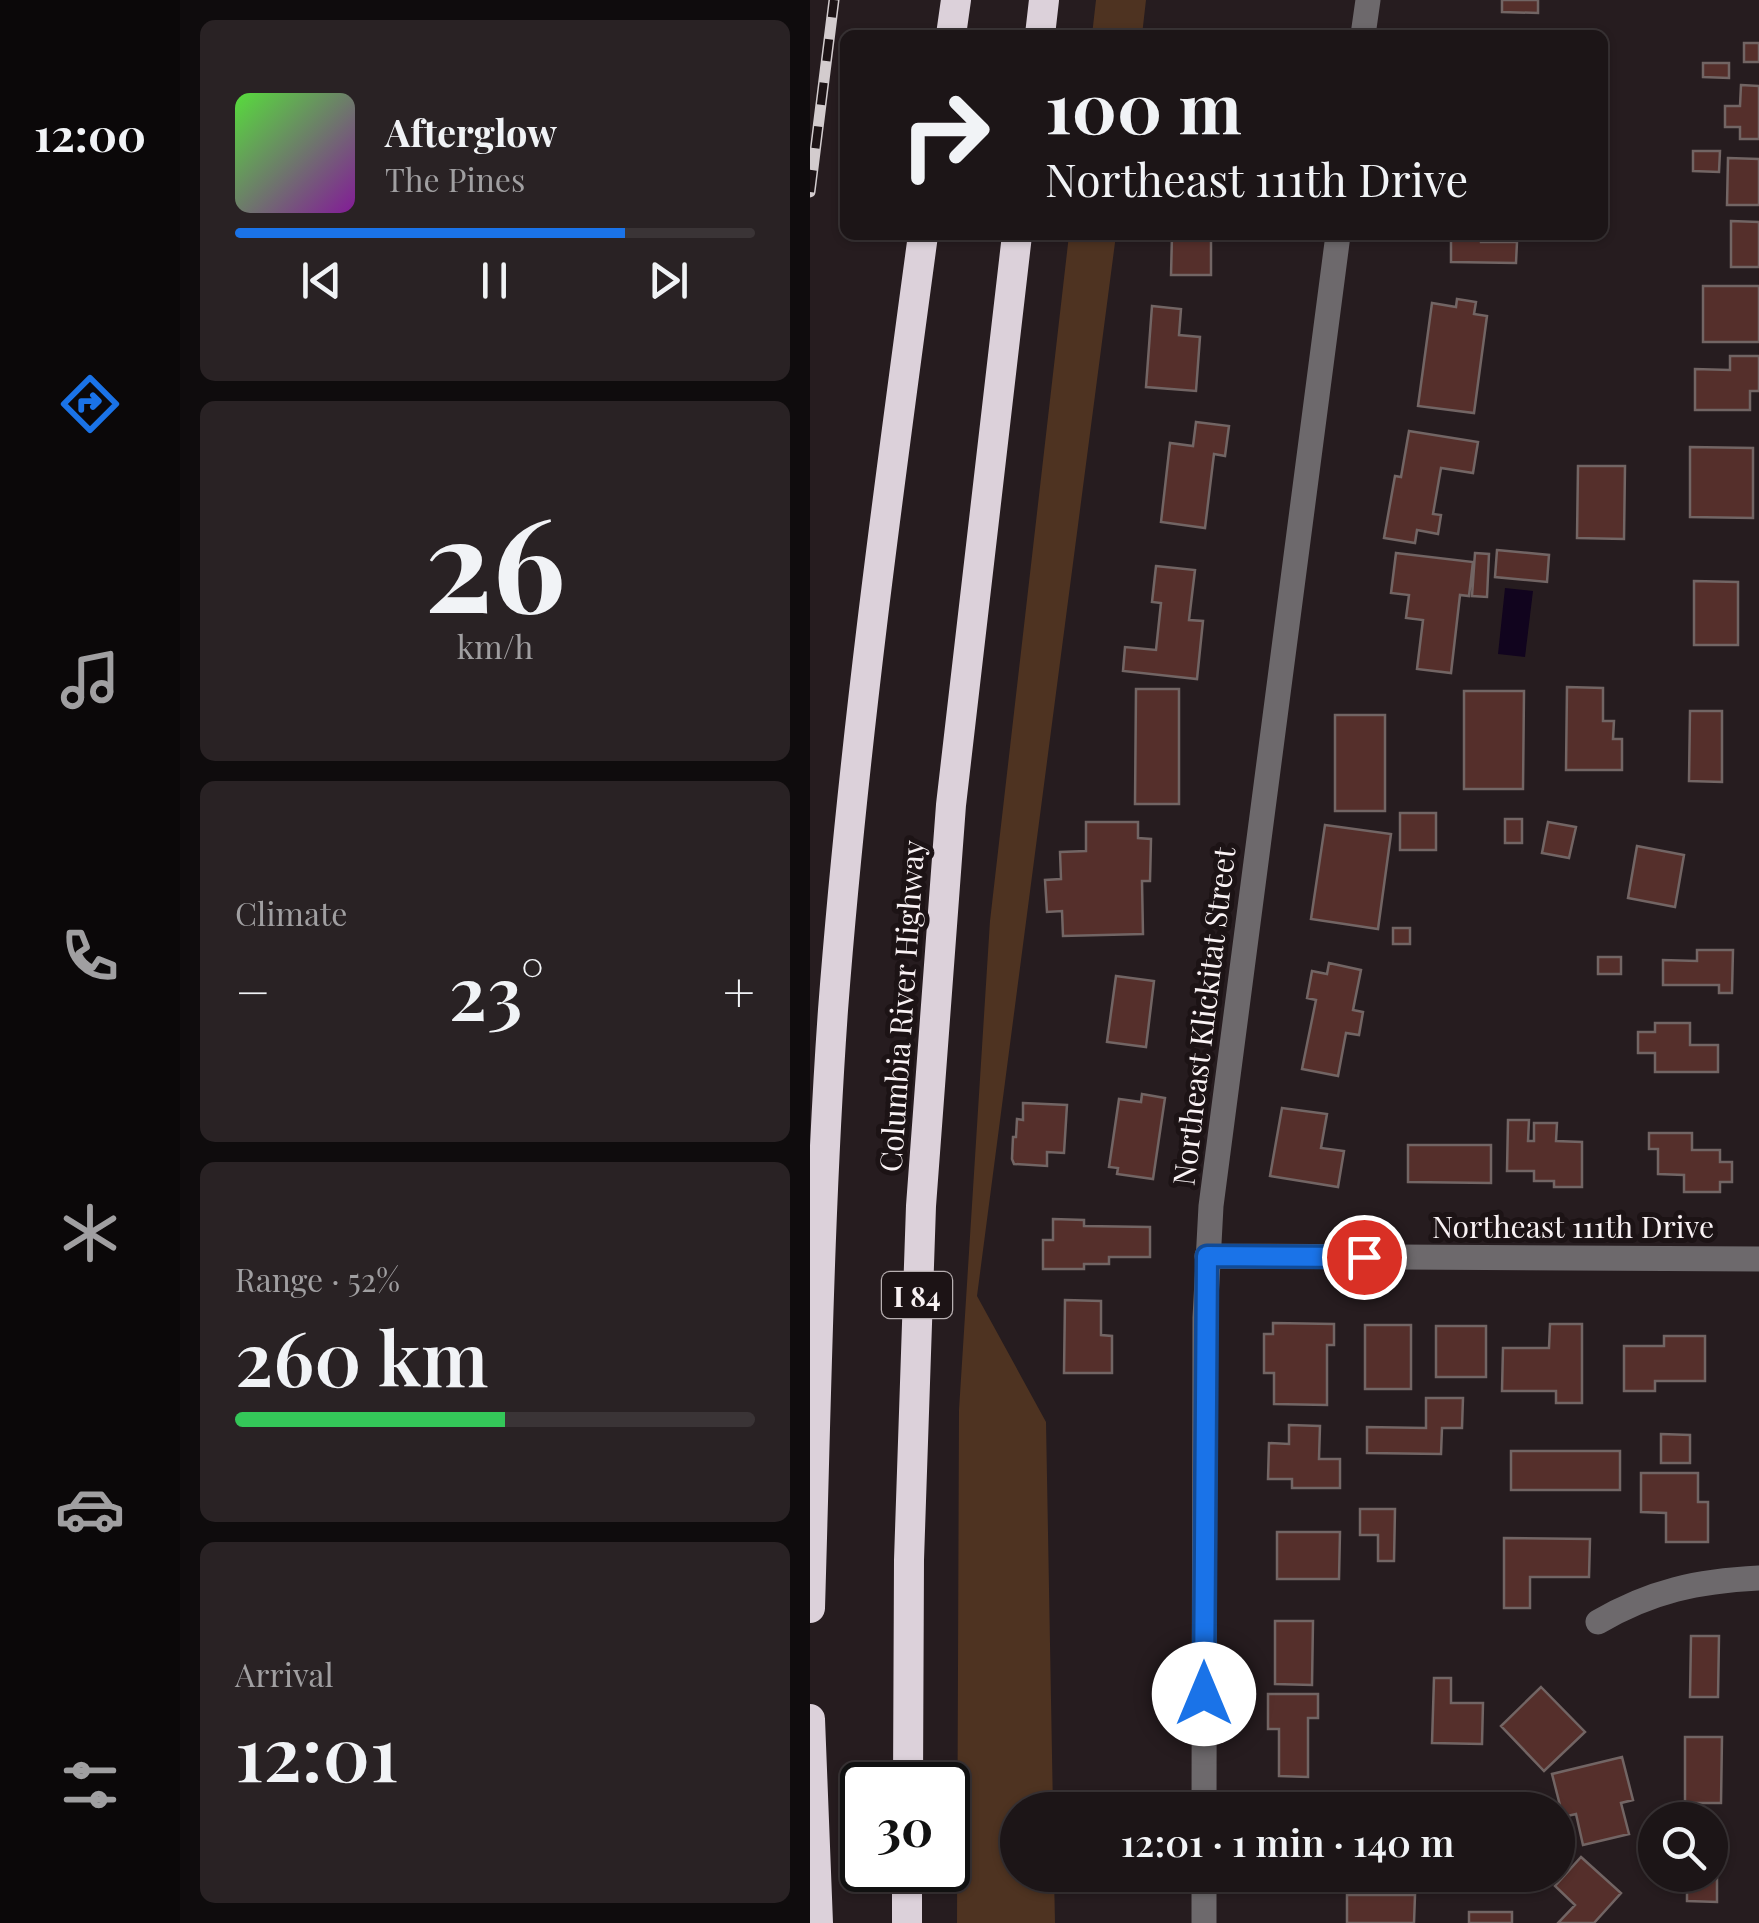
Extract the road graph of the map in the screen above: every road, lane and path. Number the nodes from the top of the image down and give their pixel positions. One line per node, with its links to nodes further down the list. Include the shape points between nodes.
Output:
1 (956, 0): 4 (highway)
2 (1044, 0): 5 (highway)
3 (1368, 0): 6 (street)
4 (952, 30)
5 (1041, 30)
6 (1364, 30)
7 (922, 240): 13 (highway, via 862,692 842,907 826,1118)
8 (1016, 240): 16 (highway, Columbia River Highway / I 84, via 951,805 921,1206)
9 (1337, 240): 10 (street, Northeast Klickitat Street)
10 (1207, 1256): 11 (street, Northeast 111th Drive); 17 (street, Northeast Klickitat Street)
11 (1759, 1259)
12 (1759, 1578): 14 (street, via 1674,1587)
13 (810, 1608)
14 (1598, 1622)
15 (810, 1720): 20 (highway)
16 (908, 1762)
17 (1204, 1792)
18 (907, 1892): 21 (highway)
19 (1204, 1892): 22 (street)
20 (818, 1923)
21 (907, 1923)
22 (1204, 1923)

